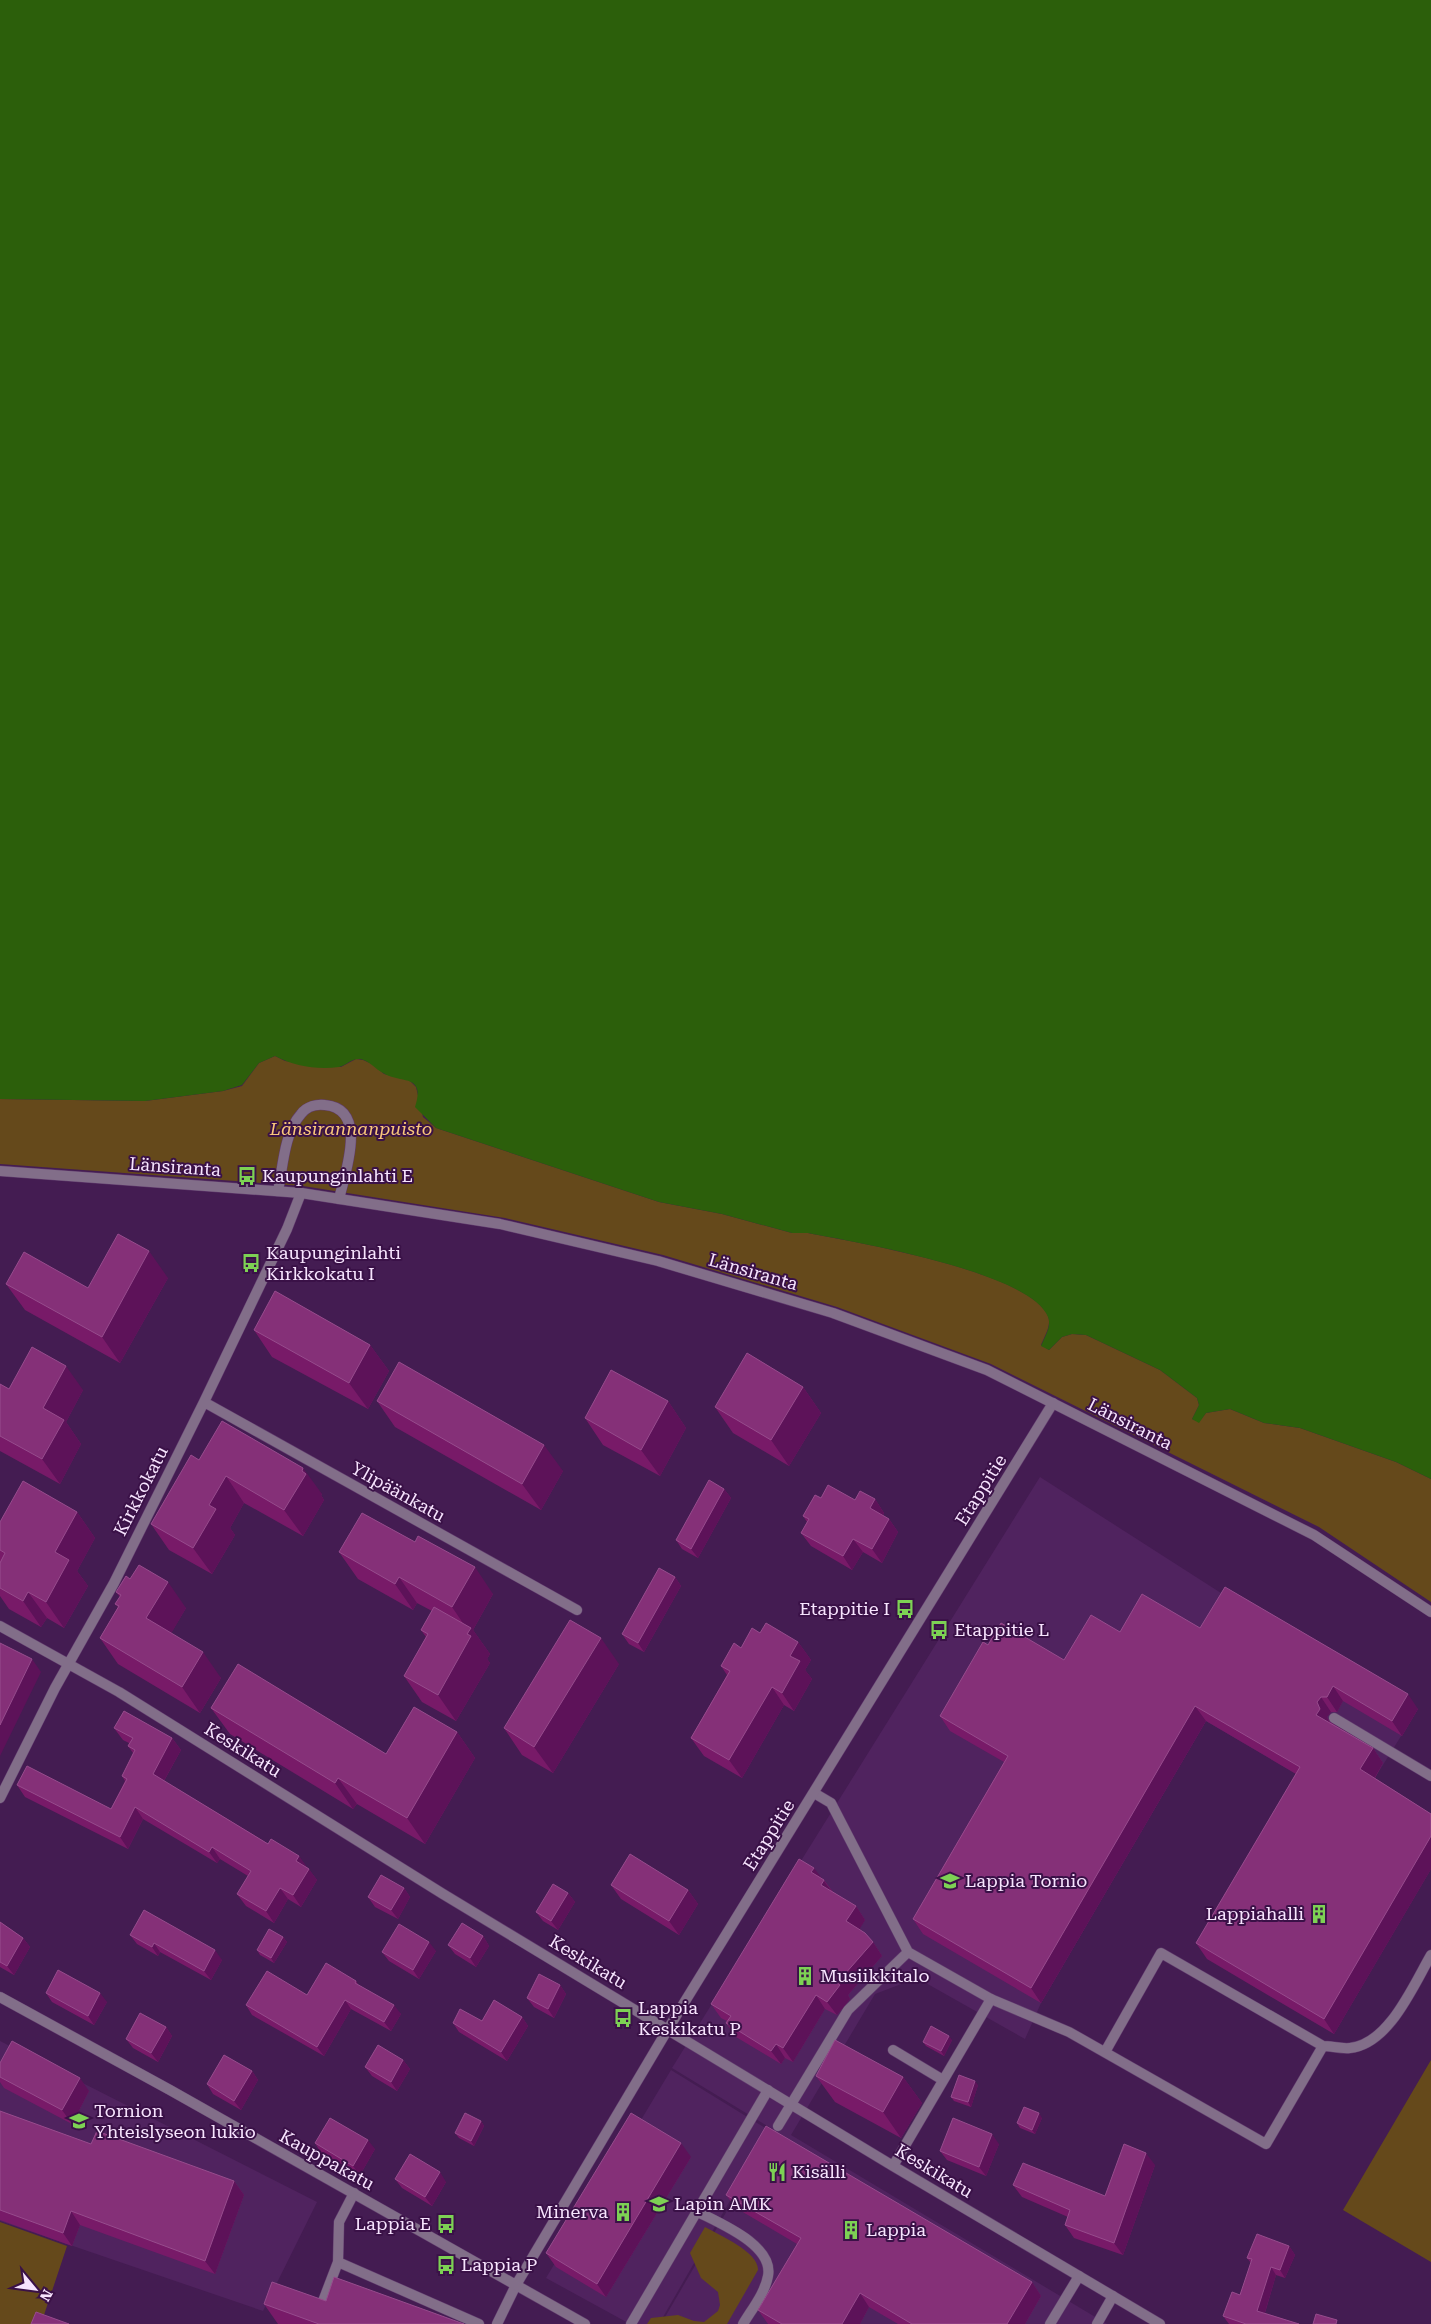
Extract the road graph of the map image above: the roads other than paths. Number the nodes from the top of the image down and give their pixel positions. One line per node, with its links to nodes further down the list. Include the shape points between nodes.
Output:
1 (0, 1171): 2 (street, Länsiranta)
2 (278, 1191): 3 (street, Länsiranta); 4 (street, via 290,1136 301,1113 313,1105 328,1105 339,1110 348,1120 352,1132)
3 (301, 1193): 4 (street, Länsiranta); 5 (street, Kirkkokatu)
4 (339, 1199): 6 (street, Länsiranta, via 500,1224 658,1261 833,1313 987,1370)
5 (204, 1402): 7 (street, Ylipäänkatu); 10 (street, Kirkkokatu, via 114,1583)
6 (1053, 1404): 8 (street, Länsiranta, via 1314,1535); 13 (street, Etappitie)
7 (577, 1610)
8 (1431, 1612)
9 (0, 1626): 10 (street, Keskikatu)
10 (68, 1664): 14 (street, Kirkkokatu); 19 (street, Keskikatu)
11 (1334, 1718): 12 (street)
12 (1431, 1776)
13 (814, 1793): 15 (street, via 831,1803); 19 (street, Etappitie)
14 (0, 1798)
15 (908, 1952): 18 (street); 25 (street, via 848,2010)
16 (1431, 1955): 20 (street, via 1392,2022 1372,2041 1350,2048)
17 (0, 1997): 28 (street, Kauppakatu)
18 (991, 1999): 22 (street, via 1069,2032); 23 (street)
19 (668, 2029): 24 (street, Keskikatu); 32 (street, Etappitie)
20 (1322, 2046): 22 (street, via 1266,2144); 22 (street, via 1161,1954)
21 (893, 2050): 23 (street)
22 (1105, 2052)
23 (943, 2080): 27 (street)
24 (768, 2090): 25 (street, Keskikatu); 29 (street)
25 (790, 2104): 26 (street); 27 (street, Keskikatu)
26 (778, 2126)
27 (893, 2166): 31 (street, Keskikatu)
28 (354, 2193): 30 (street, via 339,2222); 32 (street, Kauppakatu)
29 (696, 2210): 38 (street); 39 (street, via 753,2243 768,2264 763,2291)
30 (338, 2262): 34 (street); 35 (street)
31 (1079, 2276): 33 (street, Keskikatu); 40 (street)
32 (516, 2286): 36 (street, Etappitie); 37 (street, Kauppakatu)
33 (1113, 2296): 41 (street); 42 (street, Keskikatu)
34 (320, 2309)
35 (479, 2324)
36 (497, 2324)
37 (585, 2324)
38 (631, 2324)
39 (743, 2324)
40 (1050, 2324)
41 (1097, 2324)
42 (1160, 2324)

